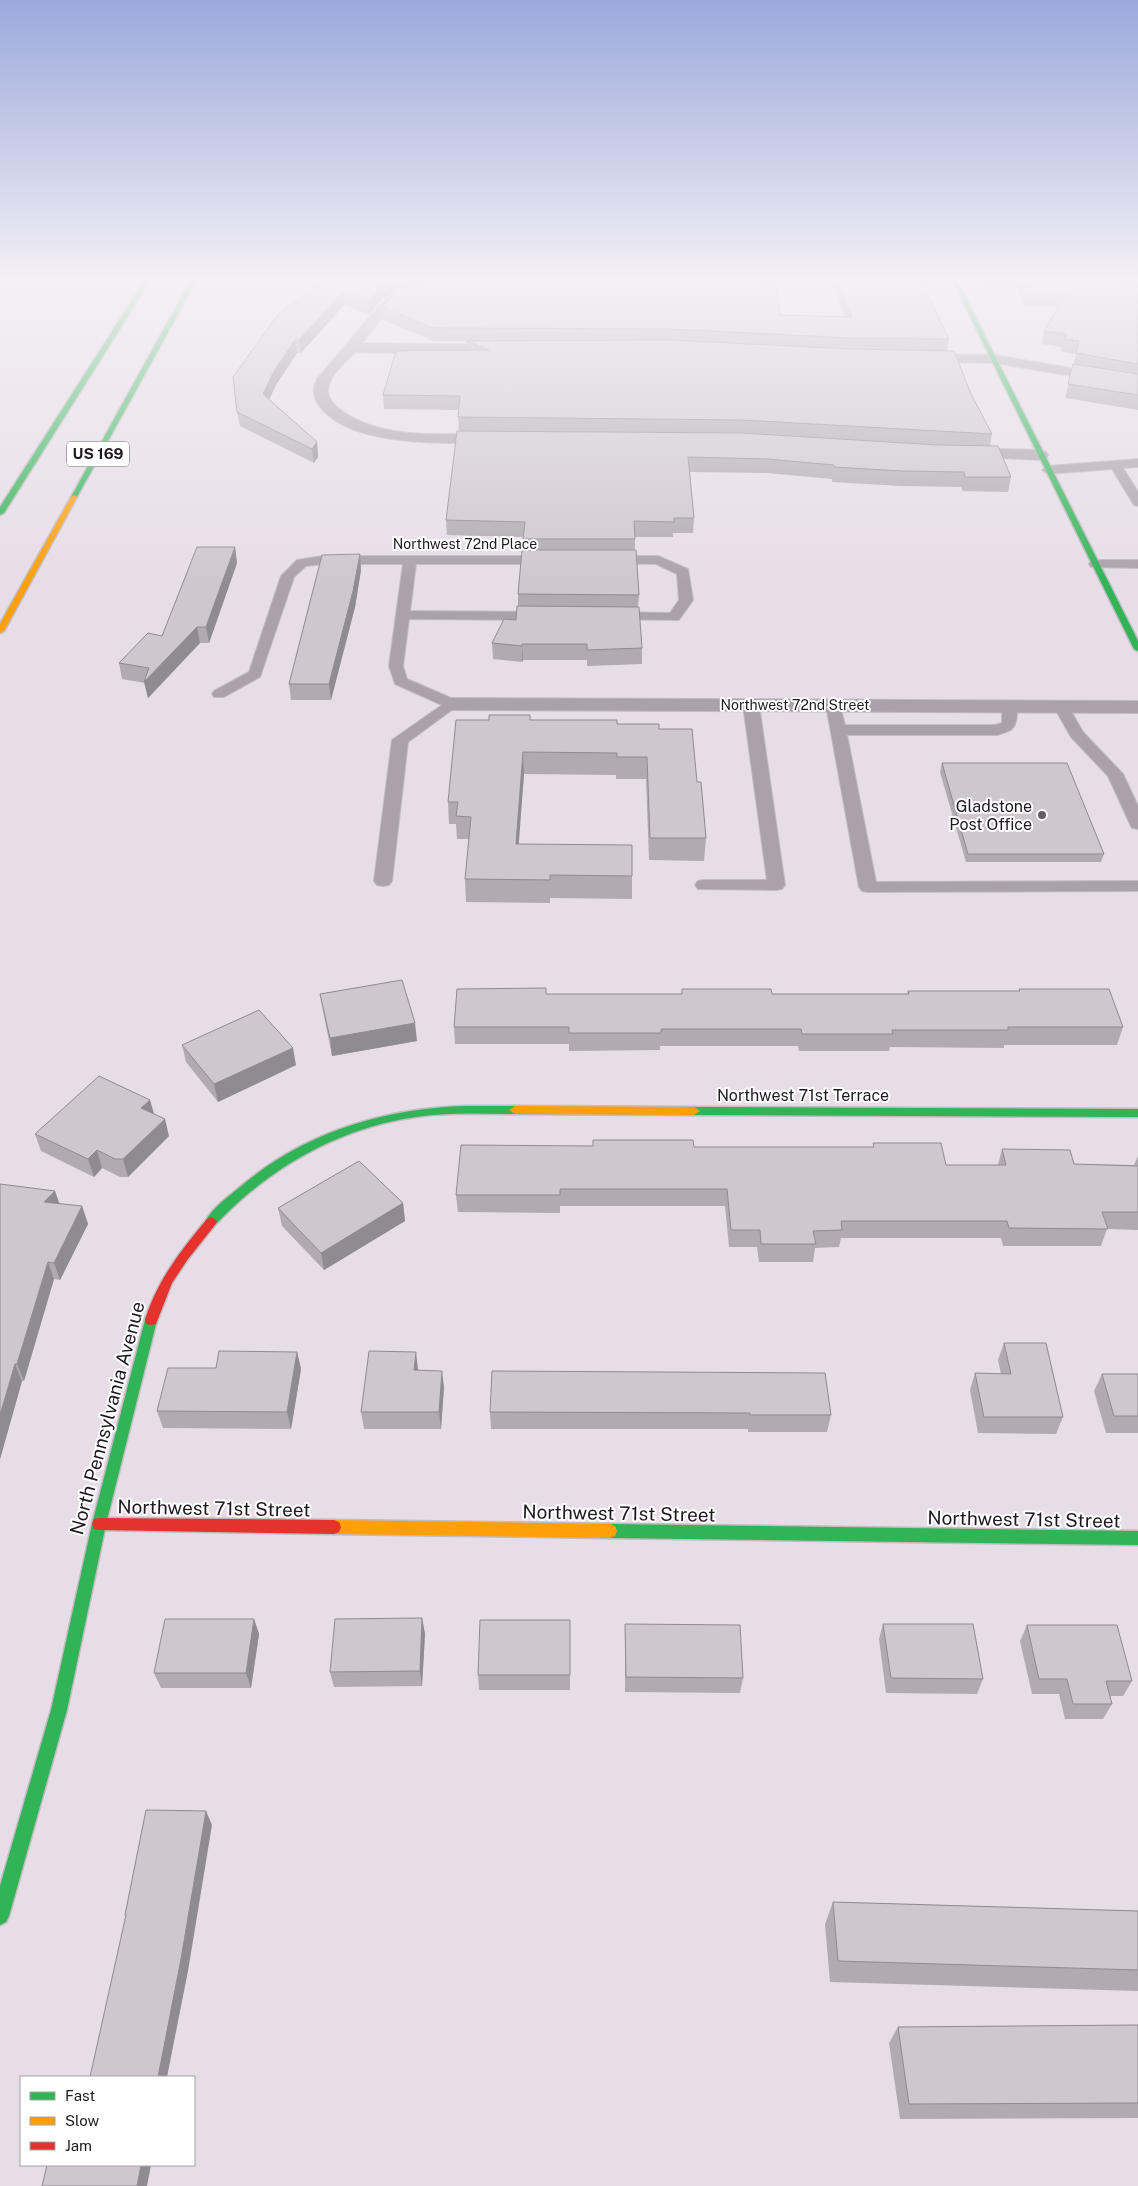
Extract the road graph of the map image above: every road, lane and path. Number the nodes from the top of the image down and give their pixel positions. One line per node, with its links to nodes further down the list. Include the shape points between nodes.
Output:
1 (84, 380): 14 (main road, US 169)
2 (138, 380): 23 (main road, US 169)
3 (324, 380): 7 (street, via 320,392 323,401 330,410 354,424 418,438)
4 (1004, 380): 9 (main road)
5 (1126, 380): 6 (street)
6 (1138, 382)
7 (506, 438)
8 (944, 453): 9 (street)
9 (1040, 455): 12 (main road)
10 (1138, 463): 11 (lane)
11 (1115, 464): 12 (lane); 13 (lane)
12 (1048, 470): 18 (main road)
13 (1138, 502)
14 (0, 513)
15 (559, 560): 17 (lane, Northwest 72nd Place)
16 (598, 560): 22 (lane, via 658,560 684,572 686,600 674,617)
17 (410, 561): 20 (lane); 25 (lane, Northwest 72nd Place, via 323,560 302,563 288,576 255,674)
18 (1096, 564): 19 (lane); 24 (main road)
19 (1138, 564)
20 (403, 615): 21 (lane); 26 (lane, via 396,666 400,681)
21 (558, 616)
22 (597, 616)
23 (0, 630)
24 (1137, 646)
25 (218, 694)
26 (453, 704): 27 (street, Northwest 72nd Street); 34 (lane, via 400,740)
27 (751, 705): 28 (street, Northwest 72nd Street); 35 (lane, via 776,885)
28 (834, 705): 29 (street, Northwest 72nd Street); 32 (lane)
29 (1010, 706): 30 (street, Northwest 72nd Street); 32 (lane, via 1009,725 998,730)
30 (1062, 706): 31 (street, Northwest 72nd Street); 33 (lane, via 1076,734 1115,774)
31 (1138, 707)
32 (839, 730): 36 (lane, via 868,887)
33 (1138, 824)
34 (383, 881)
35 (704, 885)
36 (1138, 886)
37 (467, 1110): 38 (main road, Northwest 71st Terrace); 39 (main road, North Pennsylvania Avenue, via 417,1113 378,1120 316,1143 264,1173 215,1217 184,1254 155,1303)
38 (1138, 1113)
39 (99, 1524): 40 (main road, Northwest 71st Street); 41 (main road, North Pennsylvania Avenue, via 59,1710)
40 (1138, 1538)
41 (0, 1916)

